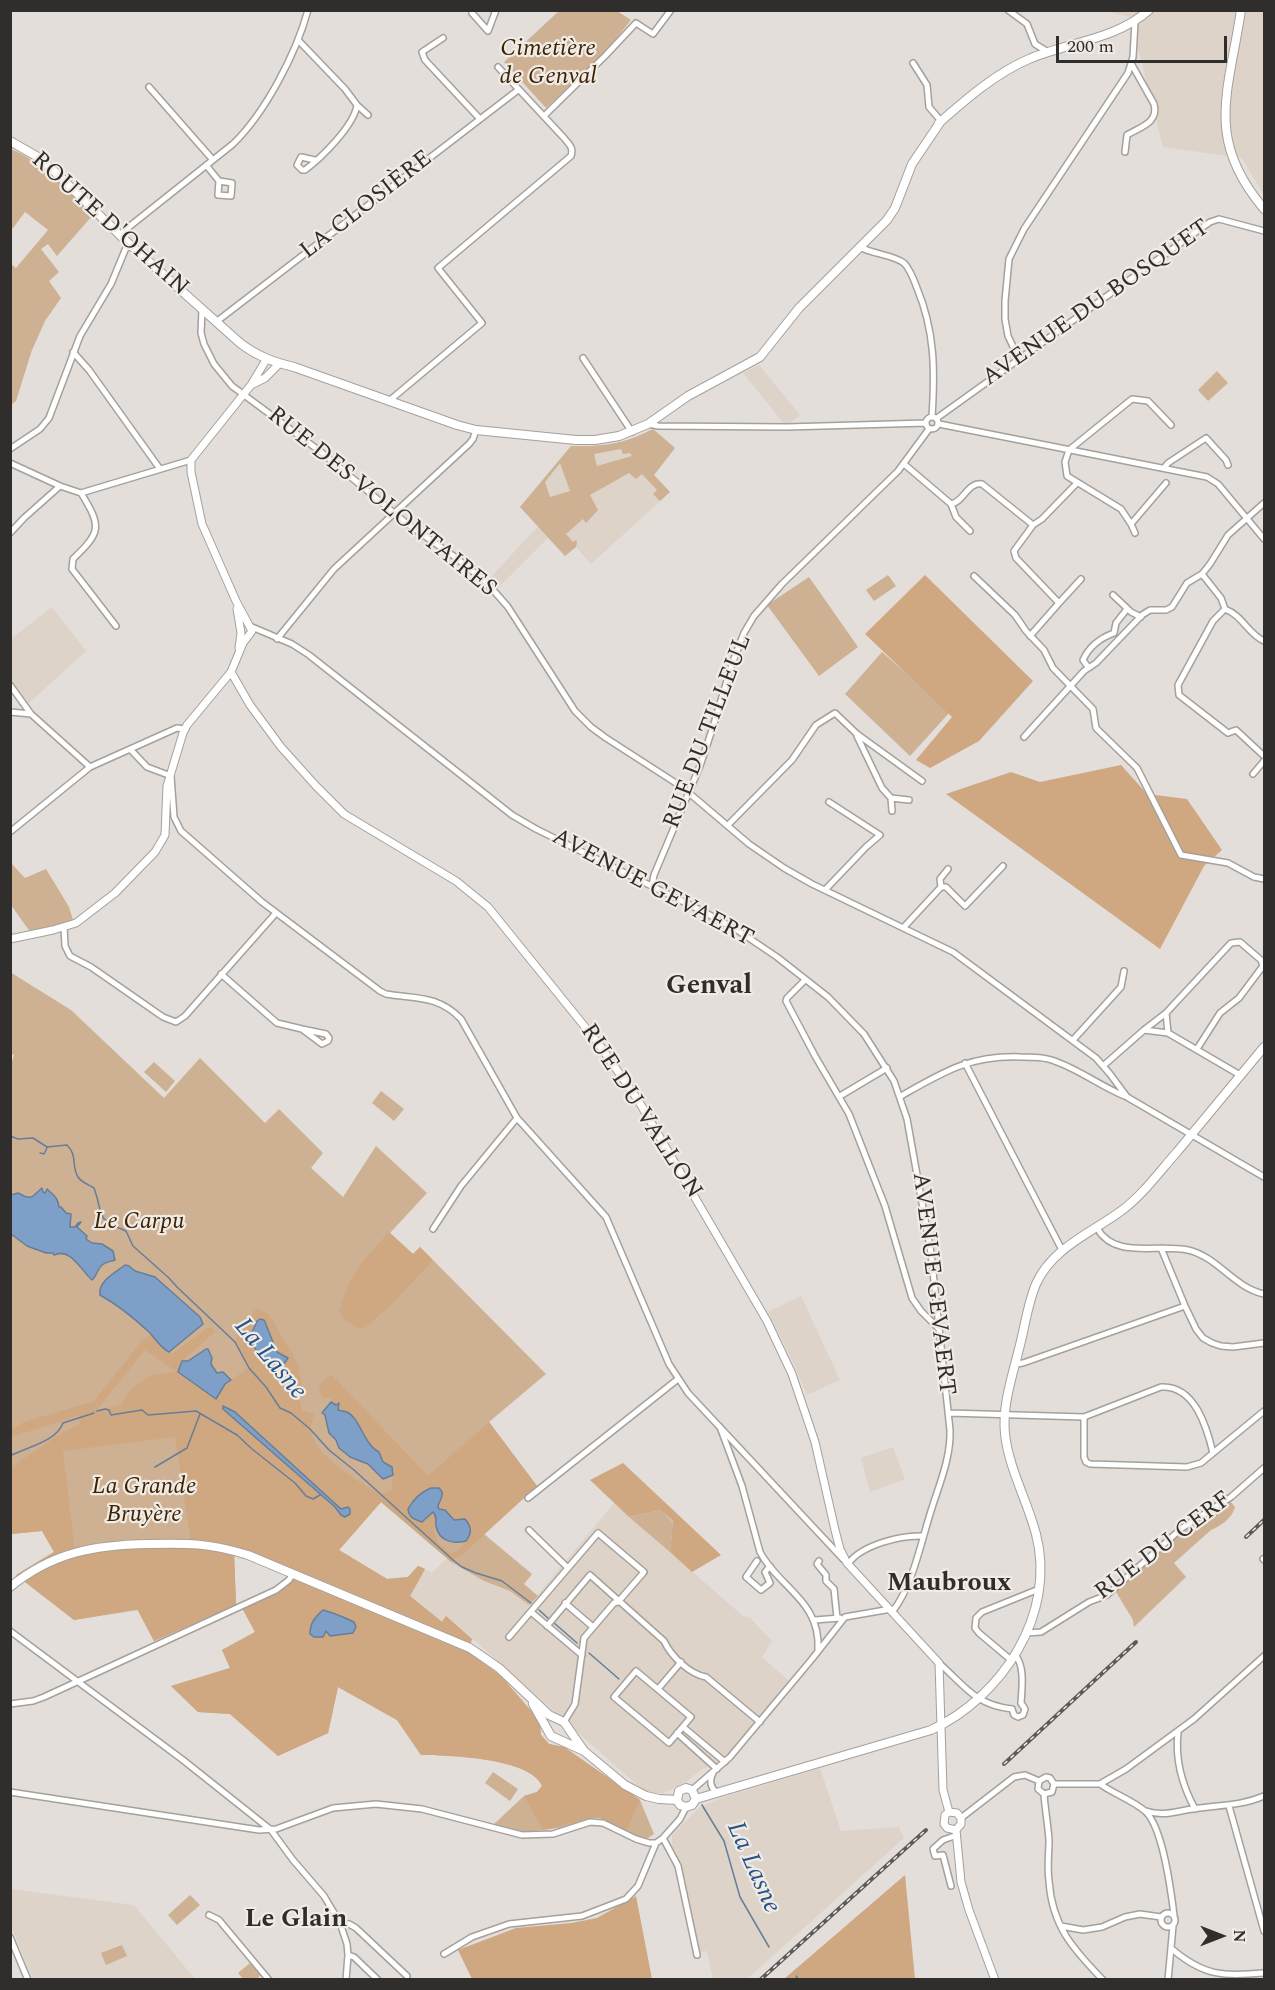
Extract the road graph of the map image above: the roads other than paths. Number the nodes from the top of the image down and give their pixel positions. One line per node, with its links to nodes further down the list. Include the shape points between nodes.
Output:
1 (308, 10): 10 (street)
2 (472, 10): 3 (street, via 488,32)
3 (496, 10)
4 (671, 10): 21 (street, via 653,34 636,23)
5 (1008, 10): 11 (street, via 1027,24)
6 (1149, 10): 8 (main road, ROUTE D'OHAIN)
7 (1241, 10): 30 (main road, via 1225,98 1226,132 1236,168)
8 (1135, 22): 12 (main road, ROUTE D'OHAIN, via 1107,35); 15 (street)
9 (443, 38): 22 (street, via 422,52 425,60)
10 (298, 40): 19 (street); 26 (street, via 256,118)
11 (1035, 44): 12 (street); 13 (street)
12 (1048, 52): 13 (main road, ROUTE D'OHAIN)
13 (1031, 58): 23 (main road, ROUTE D'OHAIN)
14 (913, 63): 23 (street, via 927,85 929,107)
15 (1132, 65): 25 (street, via 1156,111 1145,126 1127,135); 39 (street, via 1012,250 1006,274 1005,319 1009,340)
16 (498, 67): 18 (street)
17 (149, 87): 26 (street)
18 (518, 90): 21 (street); 22 (street, LA CLOSIÈRE)
19 (357, 105): 20 (street); 27 (street, via 341,134)
20 (368, 115)
21 (544, 116): 44 (street, via 572,148 571,156 438,268 482,323)
22 (480, 119): 36 (street, LA CLOSIÈRE)
23 (941, 121): 34 (main road, ROUTE D'OHAIN, via 913,155 890,207)
24 (13, 142): 32 (main road, ROUTE D'OHAIN, via 38,157)
25 (1125, 152)
26 (213, 160): 28 (street)
27 (315, 160)
28 (206, 165): 29 (street); 32 (street)
29 (219, 182)
30 (1264, 209)
31 (1264, 231): 39 (street, AVENUE DU BOSQUET, via 1220,219 1210,222)
32 (120, 234): 33 (main road, ROUTE D'OHAIN)
33 (128, 243): 35 (main road, ROUTE D'OHAIN); 37 (street, via 111,284)
34 (860, 247): 45 (street, via 904,263 913,279 932,342); 46 (main road, ROUTE D'OHAIN, via 799,308 760,357 688,396)
35 (202, 309): 36 (main road, ROUTE D'OHAIN); 43 (street, ROUTE D'OHAIN, via 201,333 208,353)
36 (216, 322): 40 (main road, ROUTE D'OHAIN)
37 (73, 352): 51 (street, via 46,422); 58 (street)
38 (584, 358): 50 (street)
39 (1019, 358): 45 (street, AVENUE DU BOSQUET)
40 (266, 360): 41 (main road, ROUTE D'OHAIN); 42 (street)
41 (279, 364): 42 (street); 44 (main road, ROUTE D'OHAIN)
42 (251, 385): 43 (street)
43 (242, 394): 53 (street); 65 (street, RUE DES VOLONTAIRES, via 321,452)
44 (388, 401): 49 (main road, ROUTE D'OHAIN)
45 (936, 420): 48 (street, RUE DU TILLEUL, via 927,420); 48 (street, via 935,429); 52 (street)
46 (648, 424): 48 (street); 50 (main road, ROUTE D'OHAIN)
47 (1171, 425): 52 (street, via 1148,401 1132,399)
48 (928, 426): 55 (street, RUE DU TILLEUL)
49 (476, 430): 50 (main road, ROUTE D'OHAIN, via 589,441); 65 (street, via 469,444)
50 (632, 432)
51 (10, 449)
52 (1069, 450): 57 (street); 59 (street, via 1065,474)
53 (191, 460): 58 (street); 82 (street, via 190,472 202,524)
54 (10, 463): 61 (street)
55 (904, 464): 64 (street); 104 (street, RUE DU TILLEUL, via 754,616 732,664 707,747)
56 (1228, 465): 57 (street, via 1206,438)
57 (1164, 468): 66 (street, via 1212,480)
58 (160, 469): 62 (street)
59 (1077, 483): 67 (street, via 1121,509); 68 (street)
60 (1166, 483): 67 (street)
61 (60, 486): 62 (street); 70 (street)
62 (81, 493): 81 (street, via 96,527 91,542 73,559 72,568)
63 (1264, 503): 66 (street)
64 (951, 504): 68 (street, via 957,503 973,485 982,484); 69 (street, via 956,517)
65 (395, 514): 86 (street, via 334,569); 104 (street, RUE DES VOLONTAIRES, via 492,588 575,711 591,727)
66 (1247, 517): 72 (street); 73 (street, via 1228,535)
67 (1131, 524): 71 (street)
68 (1033, 525): 77 (street, via 1014,551 1015,556)
69 (970, 531)
70 (10, 533)
71 (1135, 533)
72 (1264, 539)
73 (1202, 574): 79 (street); 80 (street, via 1187,583 1172,607 1150,610)
74 (974, 576): 84 (street, via 1015,615)
75 (1081, 579): 77 (street)
76 (1113, 595): 78 (street)
77 (1059, 603): 84 (street)
78 (1127, 609): 80 (street); 83 (street, via 1116,623)
79 (1225, 609): 87 (street, via 1236,613); 98 (street, via 1213,621 1178,684 1179,694 1228,733 1236,730)
80 (1141, 617): 85 (street)
81 (116, 626)
82 (247, 631): 86 (street, AVENUE GEVAERT); 89 (street)
83 (1114, 633): 85 (street); 88 (street, via 1101,638 1087,653 1083,660)
84 (1030, 636): 91 (street)
85 (1120, 638): 88 (street)
86 (277, 639): 114 (street, AVENUE GEVAERT, via 314,658 506,811)
87 (1264, 641)
88 (1088, 668): 91 (street)
89 (231, 672): 94 (street); 163 (street, RUE DU VALLON, via 265,727 316,786 344,814 474,894 598,1042 647,1114 767,1322 801,1396 837,1540)
90 (10, 685): 93 (street)
91 (1070, 686): 96 (street); 113 (street, via 1093,709 1096,728 1141,774 1181,855 1228,863)
92 (10, 712): 93 (street)
93 (30, 714): 100 (street)
94 (185, 729): 97 (street, via 177,728); 102 (street)
95 (857, 734): 103 (street); 105 (street, via 882,788); 109 (street, via 835,713 816,725 792,760)
96 (1024, 737)
97 (130, 749): 100 (street); 102 (street, via 147,767)
98 (1264, 756)
99 (1264, 760): 101 (street)
100 (90, 767): 110 (street)
101 (1252, 774)
102 (171, 776): 117 (street, via 174,817 181,831); 118 (street, via 163,842 115,893 76,923)
103 (922, 781)
104 (688, 793): 109 (street, RUE DES VOLONTAIRES); 114 (street, RUE DU TILLEUL)
105 (891, 798): 106 (street); 108 (street)
106 (909, 800)
107 (829, 802): 116 (street, via 880,835)
108 (892, 812)
109 (728, 825): 116 (street, RUE DES VOLONTAIRES, via 764,855)
110 (10, 832)
111 (1003, 866): 115 (street, via 965,906 946,887)
112 (948, 869): 115 (street, via 940,879)
113 (1264, 879)
114 (652, 886): 123 (street, AVENUE GEVAERT, via 737,930)
115 (941, 887): 119 (street)
116 (825, 890): 119 (street, RUE DES VOLONTAIRES)
117 (276, 913): 122 (street); 138 (street, via 380,991 437,1002 453,1011)
118 (64, 927): 120 (street); 122 (street, via 70,956 91,966 171,1022 179,1021)
119 (903, 927): 128 (street, RUE DES VOLONTAIRES, via 960,956)
120 (10, 939)
121 (1124, 971): 128 (street, via 1121,987)
122 (220, 974): 125 (street, via 277,1023)
123 (805, 980): 133 (street, AVENUE GEVAERT, via 864,1034); 135 (street, via 786,1001)
124 (1166, 1013): 126 (street); 127 (street); 130 (street, via 1231,942 1240,942 1261,960 1262,969 1239,998 1220,1013)
125 (302, 1029)
126 (1144, 1030): 127 (street); 132 (street)
127 (1168, 1033): 130 (street)
128 (1073, 1040): 132 (street, RUE DES VOLONTAIRES)
129 (1264, 1047): 134 (main road)
130 (1197, 1049): 134 (street)
131 (965, 1063): 136 (street); 137 (street, via 1009,1056 1050,1059); 144 (street)
132 (1103, 1066): 137 (street, RUE DES VOLONTAIRES)
133 (887, 1068): 135 (street); 136 (street, AVENUE GEVAERT)
134 (1240, 1075): 139 (main road)
135 (840, 1096): 147 (street, via 885,1206 912,1298)
136 (901, 1096): 147 (street, AVENUE GEVAERT, via 922,1198)
137 (1127, 1097): 139 (street)
138 (518, 1118): 142 (street, via 461,1186); 150 (street, via 606,1217)
139 (1191, 1134): 140 (street); 141 (main road, via 1139,1196)
140 (1264, 1177)
141 (1097, 1228): 143 (street, via 1113,1245); 144 (main road)
142 (433, 1229)
143 (1161, 1248): 145 (street, via 1201,1254 1244,1286); 146 (street)
144 (1062, 1250): 149 (main road, via 1046,1266 1035,1286)
145 (1264, 1294)
146 (1185, 1306): 148 (street, via 1196,1329 1212,1343 1233,1347); 149 (street)
147 (939, 1329): 152 (street, AVENUE GEVAERT)
148 (1264, 1343)
149 (1016, 1364): 153 (main road)
150 (678, 1379): 155 (street); 158 (street)
151 (1264, 1411): 156 (street)
152 (949, 1413): 153 (street); 160 (street, AVENUE GEVAERT, via 950,1449)
153 (1005, 1415): 154 (street); 170 (main road, via 1006,1446 1037,1543)
154 (1084, 1417): 156 (street, via 1167,1387 1185,1396 1199,1411); 156 (street, via 1084,1456 1089,1464 1187,1467 1201,1463)
155 (719, 1426): 163 (street); 164 (street, via 742,1486 760,1552)
156 (1213, 1453)
157 (1264, 1468): 181 (street, RUE DU CERF, via 1231,1497 1182,1528 1107,1594 1041,1632)
158 (528, 1498)
159 (529, 1530): 165 (street)
160 (923, 1536): 163 (street, via 876,1545); 173 (street, AVENUE GEVAERT, via 906,1588)
161 (757, 1560): 166 (street)
162 (819, 1561): 176 (street, via 817,1564 834,1590)
163 (848, 1564): 173 (street)
164 (770, 1566): 167 (street); 177 (street)
165 (568, 1568): 171 (street, via 598,1533 644,1572); 174 (street)
166 (753, 1569): 167 (street); 167 (street, via 746,1577 761,1590 770,1583)
167 (765, 1572)
168 (293, 1573): 169 (main road, via 212,1545 117,1544 54,1559); 189 (street, via 276,1590); 191 (main road, via 470,1648 499,1668)
169 (10, 1587)
170 (1039, 1589): 181 (main road); 186 (street, via 976,1618 979,1633)
171 (618, 1602): 172 (street, via 590,1575); 179 (street); 187 (street, via 664,1641)
172 (565, 1603): 178 (street); 179 (street)
173 (892, 1610): 175 (street); 188 (street)
174 (531, 1612): 178 (street); 182 (street)
175 (844, 1617): 176 (street); 183 (street)
176 (837, 1618): 177 (street)
177 (815, 1620): 183 (street)
178 (547, 1626): 184 (street)
179 (593, 1627): 184 (street, via 584,1638)
180 (10, 1630): 189 (street)
181 (1026, 1633): 186 (main road)
182 (508, 1637)
183 (817, 1651): 196 (street)
184 (582, 1655): 197 (street, via 575,1704)
185 (1264, 1656): 201 (street)
186 (1013, 1658): 192 (main road); 193 (street, via 1019,1659)
187 (681, 1662): 190 (street); 196 (street, via 706,1677)
188 (939, 1663): 192 (street); 198 (street)
189 (77, 1681): 194 (street, via 33,1701); 222 (street)
190 (658, 1689): 199 (street, via 691,1717); 202 (street, via 636,1671 614,1697 669,1743)
191 (531, 1699): 197 (main road); 200 (main road)
192 (978, 1699): 195 (street); 198 (main road)
193 (1021, 1703): 195 (street, via 1015,1703); 195 (street, via 1023,1715 1014,1715)
194 (10, 1704)
195 (1011, 1709)
196 (760, 1722): 205 (street)
197 (562, 1723): 200 (main road, via 552,1721); 203 (main road, via 566,1733); 204 (main road)
198 (941, 1725): 211 (main road); 220 (street, via 943,1790)
199 (683, 1727): 202 (street); 205 (street)
200 (548, 1730): 203 (main road, via 551,1736)
201 (1178, 1732): 209 (street); 218 (street, via 1177,1758)
202 (677, 1734): 206 (street)
203 (559, 1738): 204 (main road)
204 (584, 1751): 215 (main road, via 635,1791)
205 (725, 1762): 206 (street)
206 (716, 1770): 211 (street, via 711,1785); 213 (street)
207 (1039, 1781): 208 (street, via 1050,1778); 212 (street, via 1038,1789); 221 (street, via 1025,1775 1014,1777)
208 (1054, 1784): 209 (street); 212 (street, via 1052,1792)
209 (1100, 1784): 219 (street)
210 (10, 1792): 222 (street)
211 (717, 1794): 213 (main road)
212 (1044, 1794): 231 (street, via 1050,1895)
213 (694, 1795): 215 (main road, via 683,1788); 217 (main road, via 692,1805)
214 (1264, 1796): 216 (street)
215 (677, 1800): 217 (main road)
216 (1229, 1806): 218 (street); 233 (street)
217 (686, 1807): 224 (street)
218 (1191, 1809): 219 (street, via 1163,1815)
219 (1145, 1811): 227 (street, via 1169,1875)
220 (949, 1812): 221 (street); 223 (street, via 944,1824)
221 (961, 1818): 223 (street)
222 (271, 1830): 225 (street, via 333,1808 376,1804 422,1809 522,1835 553,1834 590,1822 603,1823 644,1843); 230 (street, via 329,1903)
223 (956, 1832): 226 (street, via 933,1850 935,1856 943,1856); 245 (street, via 961,1882)
224 (663, 1838): 225 (street); 238 (street, via 678,1866)
225 (656, 1843): 236 (street, via 638,1886 626,1899 576,1917 509,1924 472,1937)
226 (951, 1886)
227 (1171, 1913): 229 (street); 232 (street, via 1176,1920)
228 (209, 1915): 242 (street, via 219,1920)
229 (1161, 1919): 231 (street, via 1140,1914 1083,1930); 232 (street)
230 (340, 1923): 237 (street); 240 (street, via 356,1928)
231 (1061, 1926): 246 (street, via 1075,1951)
232 (1169, 1926): 235 (street)
233 (1264, 1931)
234 (10, 1937): 241 (street)
235 (1172, 1949): 239 (street, via 1190,1963 1215,1973); 247 (street)
236 (444, 1954)
237 (348, 1955): 243 (street); 244 (street)
238 (697, 1955)
239 (1264, 1973)
240 (407, 1976)
241 (28, 1980)
242 (269, 1980)
243 (346, 1980)
244 (378, 1980)
245 (994, 1980)
246 (1102, 1980)
247 (1168, 1980)

